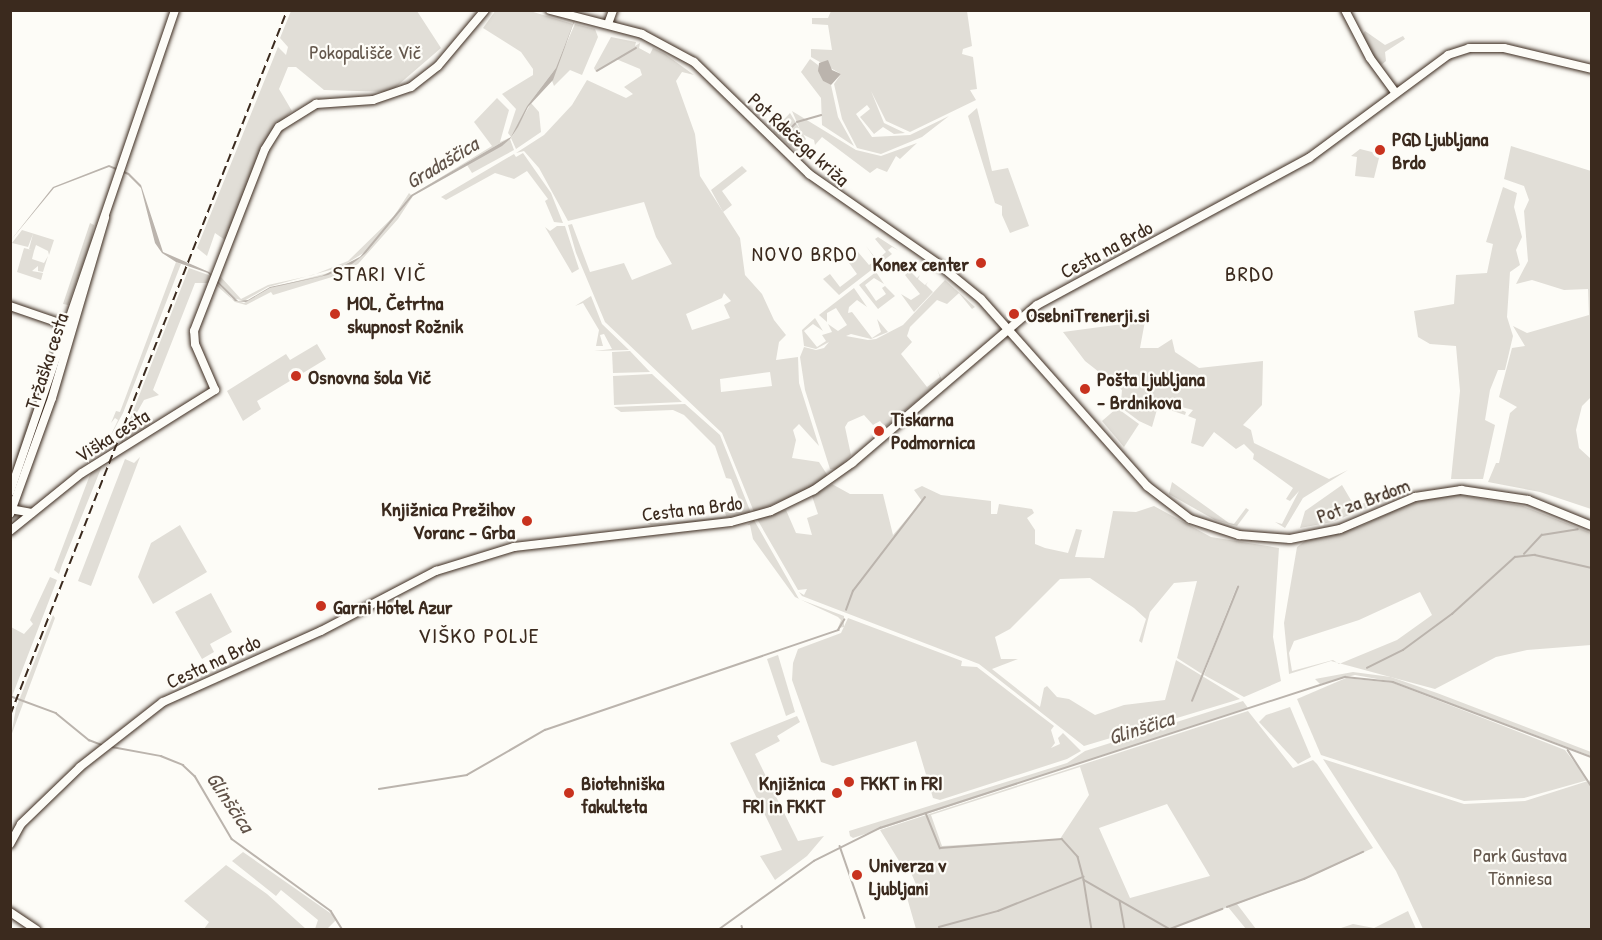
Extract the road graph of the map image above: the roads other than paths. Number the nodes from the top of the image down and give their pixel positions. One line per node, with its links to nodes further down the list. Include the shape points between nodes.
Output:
1 (175, 10): 10 (main road, Tržaška cesta)
2 (485, 10): 14 (street, Viška cesta, via 435,69 411,87 377,99 316,104 283,123 266,146 193,339 215,390 82,472)
3 (550, 10): 6 (street, Pot Rdečega križa)
4 (613, 10): 6 (street)
5 (1345, 10): 8 (street, via 1370,58)
6 (608, 24): 11 (street, Pot Rdečega križa, via 649,36 694,62 794,162 949,272)
7 (1592, 69): 8 (street, Cesta na Brdo, via 1516,49 1474,47 1445,56)
8 (1395, 92): 11 (street, Cesta na Brdo, via 1309,158 1059,292)
9 (10, 306): 10 (street)
10 (70, 327): 12 (main road, Tržaška cesta); 13 (main road, Tržaška cesta)
11 (1008, 329): 15 (street, Pot za Brdom, via 1147,486 1180,513 1215,529 1257,538 1307,537 1350,525 1415,497 1461,490 1528,500); 17 (street, Cesta na Brdo, via 845,469 785,505 723,524 536,544 472,558 423,577 324,629 172,698 110,741)
12 (10, 492)
13 (11, 511): 14 (street)
14 (32, 513): 16 (street, Viška cesta)
15 (1592, 526)
16 (10, 531)
17 (13, 830): 18 (street)
18 (10, 844)
19 (10, 912): 20 (street)
20 (37, 930)

